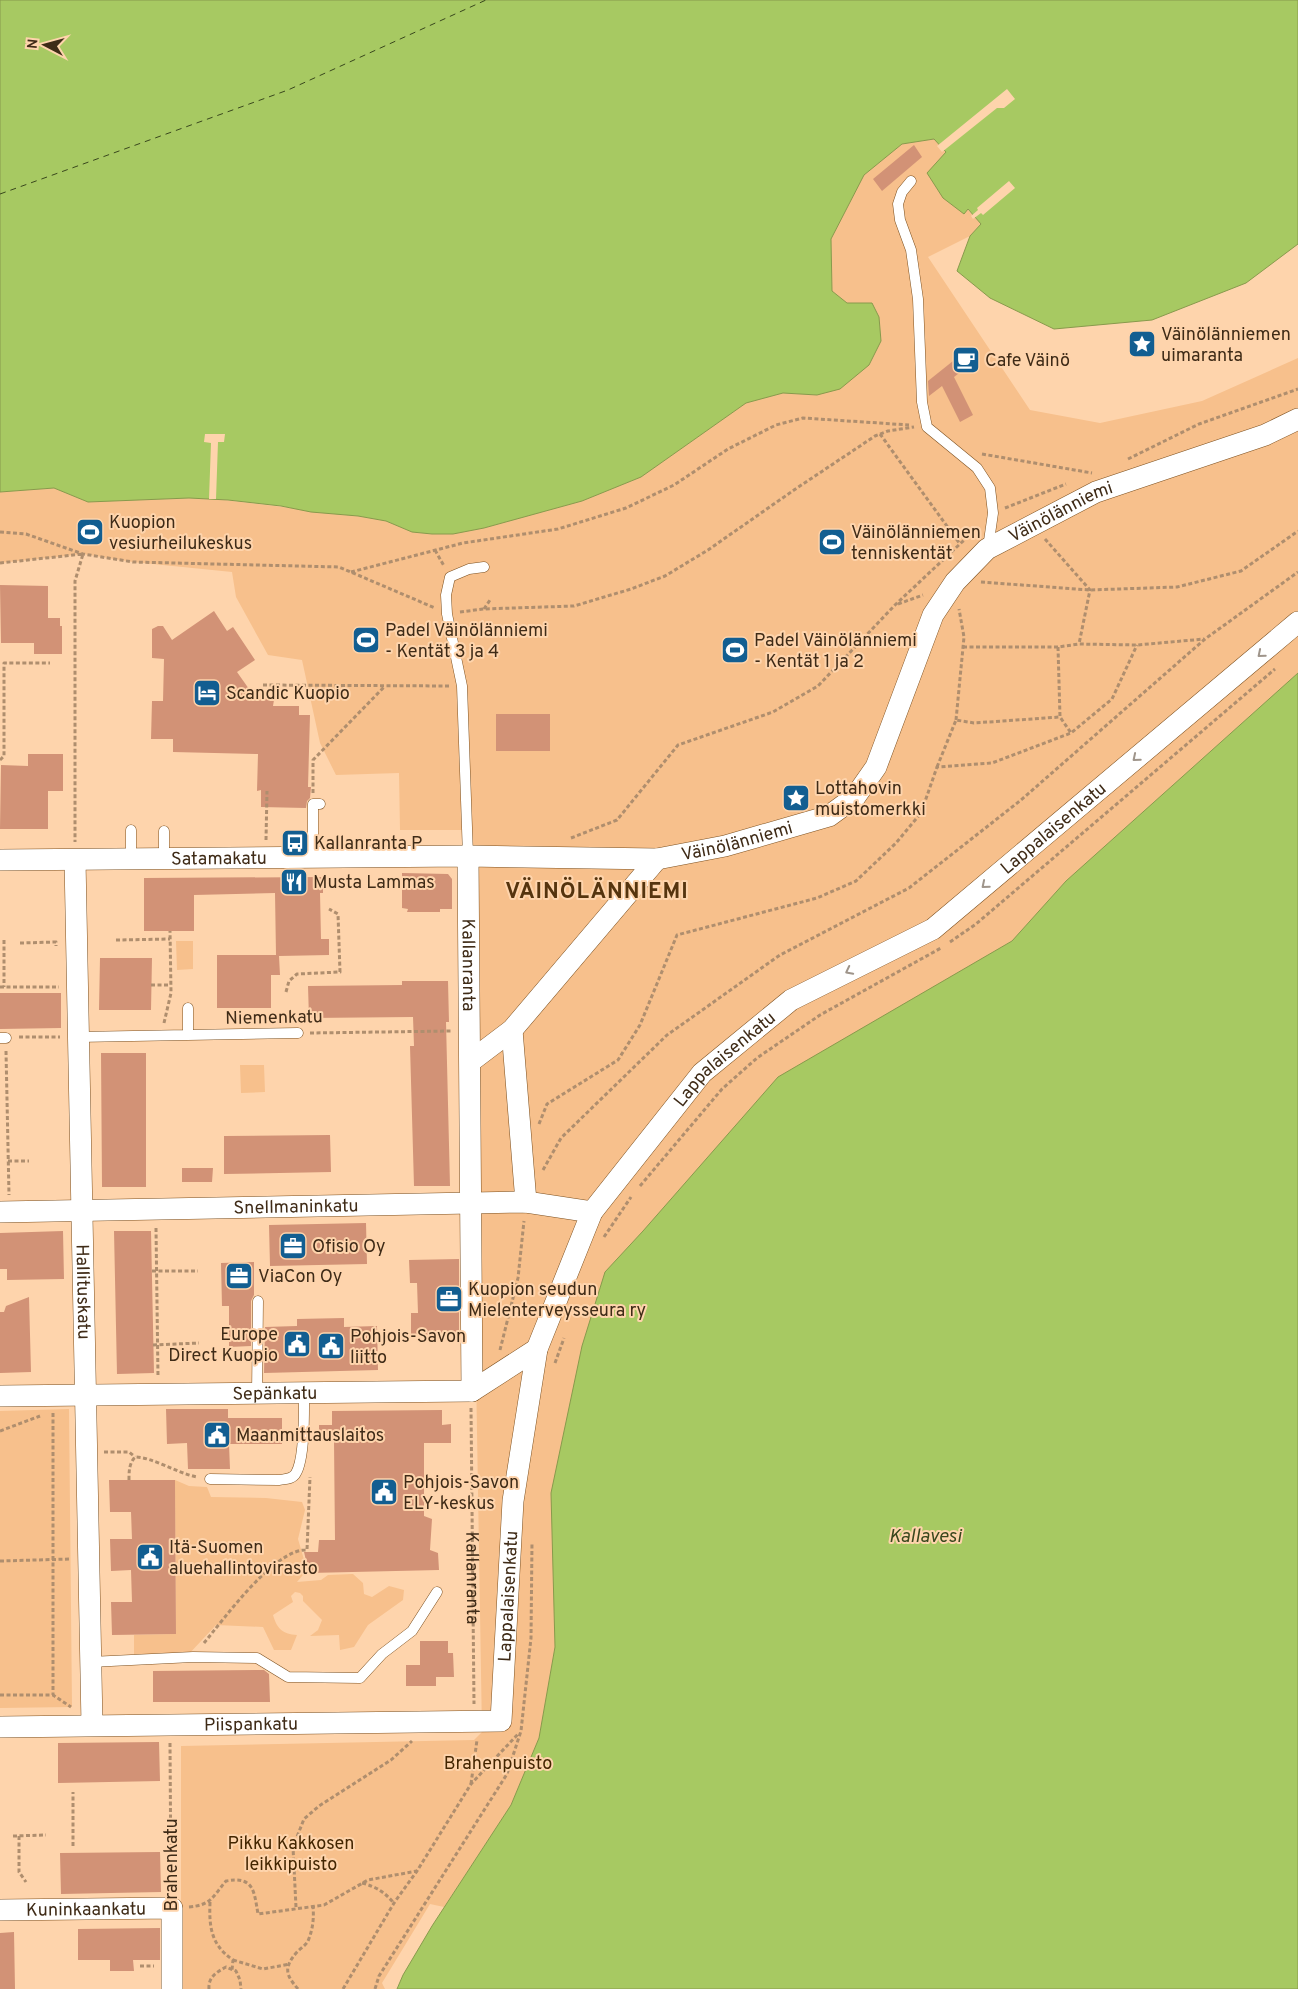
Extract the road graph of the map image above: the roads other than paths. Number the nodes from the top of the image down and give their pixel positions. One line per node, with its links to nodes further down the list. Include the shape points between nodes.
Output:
1 (911, 181): 3 (lane, via 898,204 911,250 918,299 922,402 927,427 977,468 990,488 993,513)
2 (1298, 419): 3 (street, Väinölänniemi, via 1265,435 1096,492)
3 (988, 549): 12 (street, Väinölänniemi, via 955,582 933,615 876,767 855,797 828,816 725,846)
4 (484, 567): 9 (lane, Kallanranta, via 450,577 446,595 462,686)
5 (1298, 622): 26 (street, Lappalaisenkatu, one-way to 26, via 933,929 791,1000 702,1073)
6 (317, 804): 10 (lane)
7 (131, 830): 15 (lane)
8 (164, 831): 11 (lane)
9 (468, 856): 10 (street, Satamakatu); 12 (street, Väinölänniemi); 21 (street, Kallanranta)
10 (313, 857): 11 (street, Satamakatu)
11 (164, 859): 15 (street, Satamakatu)
12 (658, 859): 17 (street)
13 (0, 860): 14 (street, Satamakatu)
14 (75, 860): 15 (street, Satamakatu); 20 (street, Hallituskatu)
15 (131, 860)
16 (188, 1008): 19 (lane)
17 (512, 1030): 21 (street); 22 (street)
18 (298, 1033): 19 (lane, Niemenkatu)
19 (188, 1035): 20 (lane, Niemenkatu)
20 (72, 1037): 25 (street, Hallituskatu)
21 (471, 1061): 23 (street, Kallanranta)
22 (526, 1202): 23 (street, Snellmaninkatu); 26 (street, Snellmaninkatu)
23 (471, 1203): 25 (street, Snellmaninkatu); 33 (street, Kallanranta)
24 (5, 1205): 25 (street, Snellmaninkatu)
25 (82, 1211): 32 (street, Hallituskatu)
26 (592, 1212): 28 (street, Lappalaisenkatu)
27 (258, 1301): 30 (lane)
28 (537, 1349): 33 (street); 37 (street, Lappalaisenkatu, via 513,1501)
29 (304, 1393): 30 (street, Sepänkatu); 33 (street, Sepänkatu); 34 (lane, via 301,1455 296,1474 290,1479 279,1480)
30 (257, 1394): 32 (street, Sepänkatu)
31 (0, 1396): 32 (street, Sepänkatu)
32 (85, 1396): 36 (street, Hallituskatu)
33 (472, 1397)
34 (210, 1479)
35 (437, 1592): 36 (lane, via 412,1631 382,1654 360,1678 288,1677 257,1658 193,1657)
36 (90, 1662): 38 (street, Hallituskatu)
37 (501, 1721): 38 (street, Piispankatu)
38 (92, 1725): 39 (street, Piispankatu)
39 (0, 1727)
40 (172, 1908): 41 (street, Kuninkaankatu); 42 (street, Brahenkatu)
41 (0, 1910)
42 (172, 1989)

